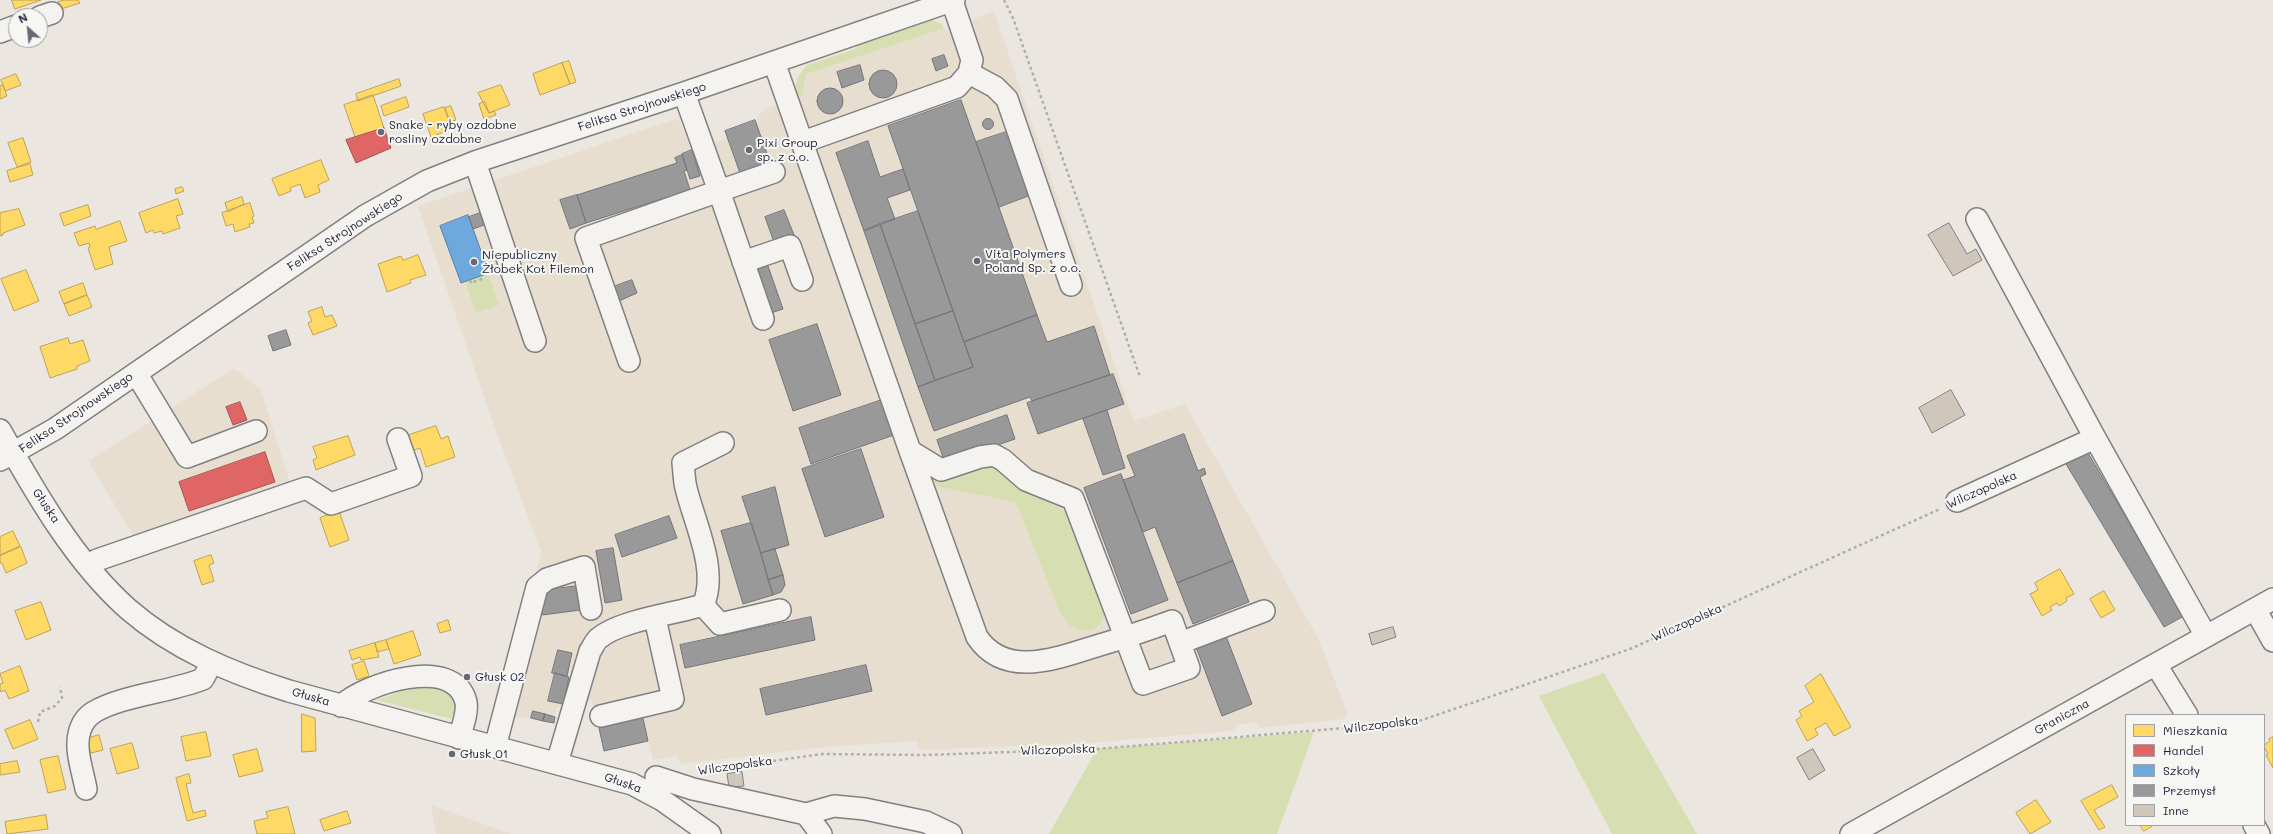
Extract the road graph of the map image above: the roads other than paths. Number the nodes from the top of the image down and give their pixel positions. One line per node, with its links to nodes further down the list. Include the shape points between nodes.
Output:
1 (953, 0): 2 (street, Feliksa Strojnowskiego); 3 (street, via 972,60)
2 (774, 62): 4 (street, Feliksa Strojnowskiego); 5 (street)
3 (969, 73): 5 (street, via 957,87); 12 (street, via 995,87 1007,99)
4 (684, 94): 6 (street, Feliksa Strojnowskiego); 8 (street)
5 (803, 142): 22 (street)
6 (475, 162): 14 (street); 16 (street, Feliksa Strojnowskiego, via 427,181 365,216)
7 (774, 172): 8 (street)
8 (719, 191): 10 (street); 15 (street, via 586,238)
9 (1977, 218): 19 (street)
10 (743, 262): 11 (street, via 790,246); 13 (street)
11 (802, 280)
12 (1071, 285)
13 (763, 319)
14 (535, 340)
15 (629, 360)
16 (136, 373): 18 (street, via 180,462); 23 (street, Feliksa Strojnowskiego, via 54,429)
17 (0, 430): 23 (street, Głuska)
18 (256, 431)
19 (2095, 438): 24 (street, Wilczopolska); 33 (street)
20 (398, 439): 25 (street, via 411,476 330,504 306,488)
21 (723, 443): 27 (street, via 683,463 686,487 704,546 709,593)
22 (910, 451): 34 (street, via 941,470 994,455 1026,480 1073,500); 34 (street, via 977,637 988,649 1008,660 1035,663)
23 (7, 457): 25 (street, Głuska)
24 (1957, 501)
25 (88, 565): 37 (street, Głuska, via 136,614 174,642)
26 (2273, 599): 29 (street, Graniczna)
27 (703, 605): 30 (street, via 720,624); 32 (street)
28 (591, 609): 43 (street, via 584,567 547,579 537,587)
29 (2255, 609): 33 (street, Graniczna); 35 (street)
30 (780, 610)
31 (1264, 611): 36 (street)
32 (655, 618): 41 (street, via 672,699); 44 (street, via 612,630 597,638 590,651)
33 (2206, 636): 38 (street, Graniczna)
34 (1126, 637): 36 (street, via 1172,621); 36 (street, via 1143,684 1189,668)
35 (2273, 641)
36 (1180, 643)
37 (212, 662): 39 (street, Głuska, via 261,683); 46 (street, via 203,679 127,700 95,712 87,718 78,736)
38 (2156, 665): 40 (street); 48 (street, Graniczna)
39 (341, 706): 42 (street, Głuska); 42 (street, via 350,697 364,691 405,679 421,676 445,678 458,688 466,703)
40 (2186, 714)
41 (601, 716)
42 (459, 738): 43 (street, Głuska)
43 (494, 747): 44 (street, Głuska)
44 (557, 763): 49 (street, Głuska, via 639,787 671,805)
45 (656, 777): 47 (street, via 693,789)
46 (86, 789)
47 (806, 814): 50 (street); 51 (street, via 834,806 865,809 926,822)
48 (1882, 827): 52 (street, Graniczna)
49 (710, 834)
50 (821, 834)
51 (951, 834)
52 (1851, 834)

